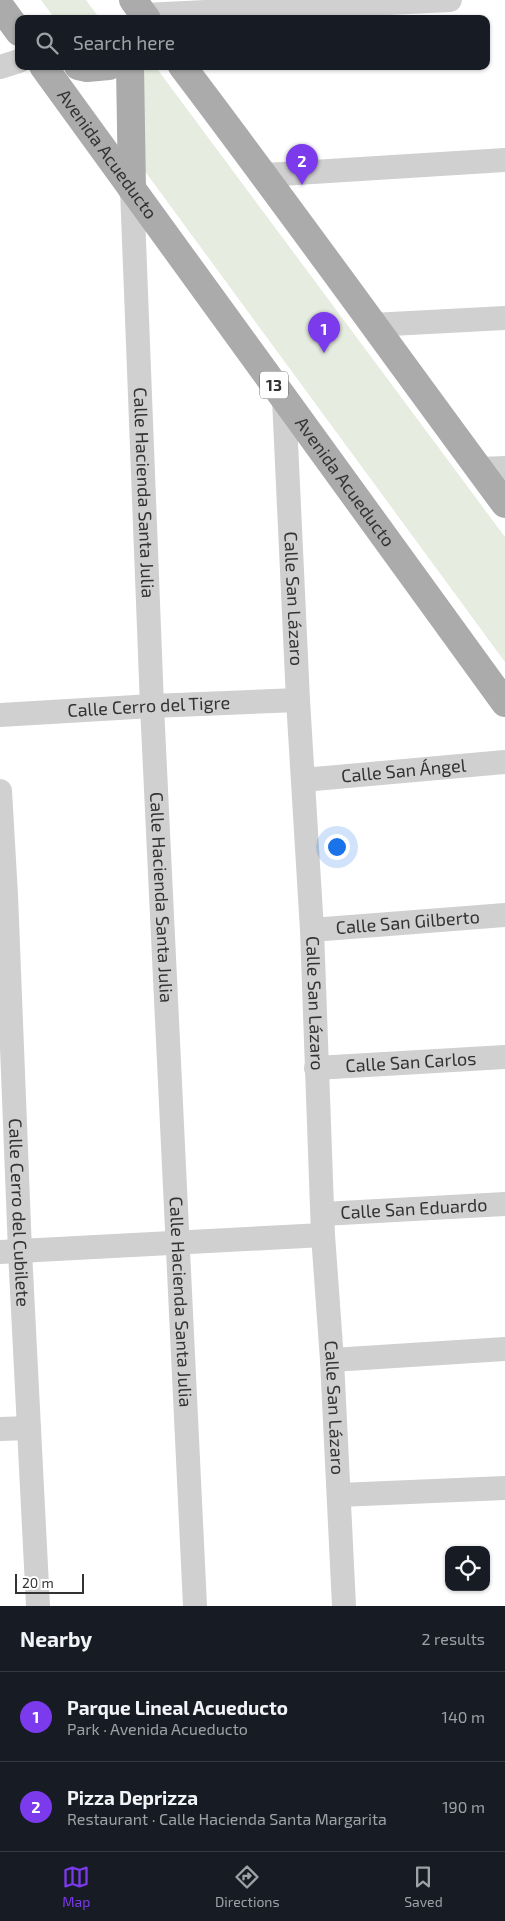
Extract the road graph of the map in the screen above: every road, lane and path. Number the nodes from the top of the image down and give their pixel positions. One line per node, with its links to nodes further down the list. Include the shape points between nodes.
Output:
1 (450, 0): 3 (street)
2 (0, 6): 4 (main road)
3 (137, 12)
4 (15, 27)
5 (15, 62): 6 (street)
6 (0, 67)
7 (46, 70): 12 (main road, Avenida Acueducto / 13)
8 (130, 70): 12 (main road)
9 (185, 70): 11 (main road)
10 (505, 160): 11 (street)
11 (264, 175): 14 (main road)
12 (132, 189): 15 (main road, Avenida Acueducto / 13); 20 (street, Calle Hacienda Santa Julia)
13 (505, 318): 14 (street)
14 (372, 325): 16 (main road)
15 (284, 399): 18 (street, Calle San Lázaro); 19 (main road, Avenida Acueducto / 13)
16 (492, 469): 17 (main road)
17 (505, 504)
18 (298, 700): 20 (street, Calle Cerro del Tigre); 23 (street, Calle San Lázaro)
19 (505, 703)
20 (152, 706): 21 (street, Calle Cerro del Tigre); 33 (street, Calle Hacienda Santa Julia)
21 (0, 715)
22 (505, 762): 23 (street, Calle San Ángel)
23 (303, 780): 27 (street, Calle San Lázaro)
24 (0, 791): 25 (street, Calle Cerro del Cubilete)
25 (3, 895): 30 (street, Calle Cerro del Cubilete)
26 (505, 916): 27 (street, Calle San Gilberto)
27 (312, 930): 29 (street, Calle San Lázaro)
28 (505, 1057): 29 (street, Calle San Carlos)
29 (316, 1068): 32 (street, Calle San Lázaro)
30 (7, 1073): 34 (street, Calle Cerro del Cubilete)
31 (505, 1204): 32 (street, Calle San Eduardo)
32 (323, 1224): 33 (street, Calle San Eduardo); 36 (street, Calle San Lázaro)
33 (179, 1242): 34 (street, Calle San Eduardo); 42 (street, Calle Hacienda Santa Julia)
34 (10, 1252): 37 (street, Calle Cerro del Cubilete)
35 (505, 1349): 36 (street)
36 (332, 1360): 40 (street, Calle San Lázaro)
37 (29, 1428): 38 (street); 41 (street, Calle Cerro del Cubilete)
38 (0, 1429)
39 (505, 1488): 40 (street)
40 (339, 1495): 43 (street, Calle San Lázaro)
41 (38, 1606)
42 (195, 1606)
43 (344, 1606)

